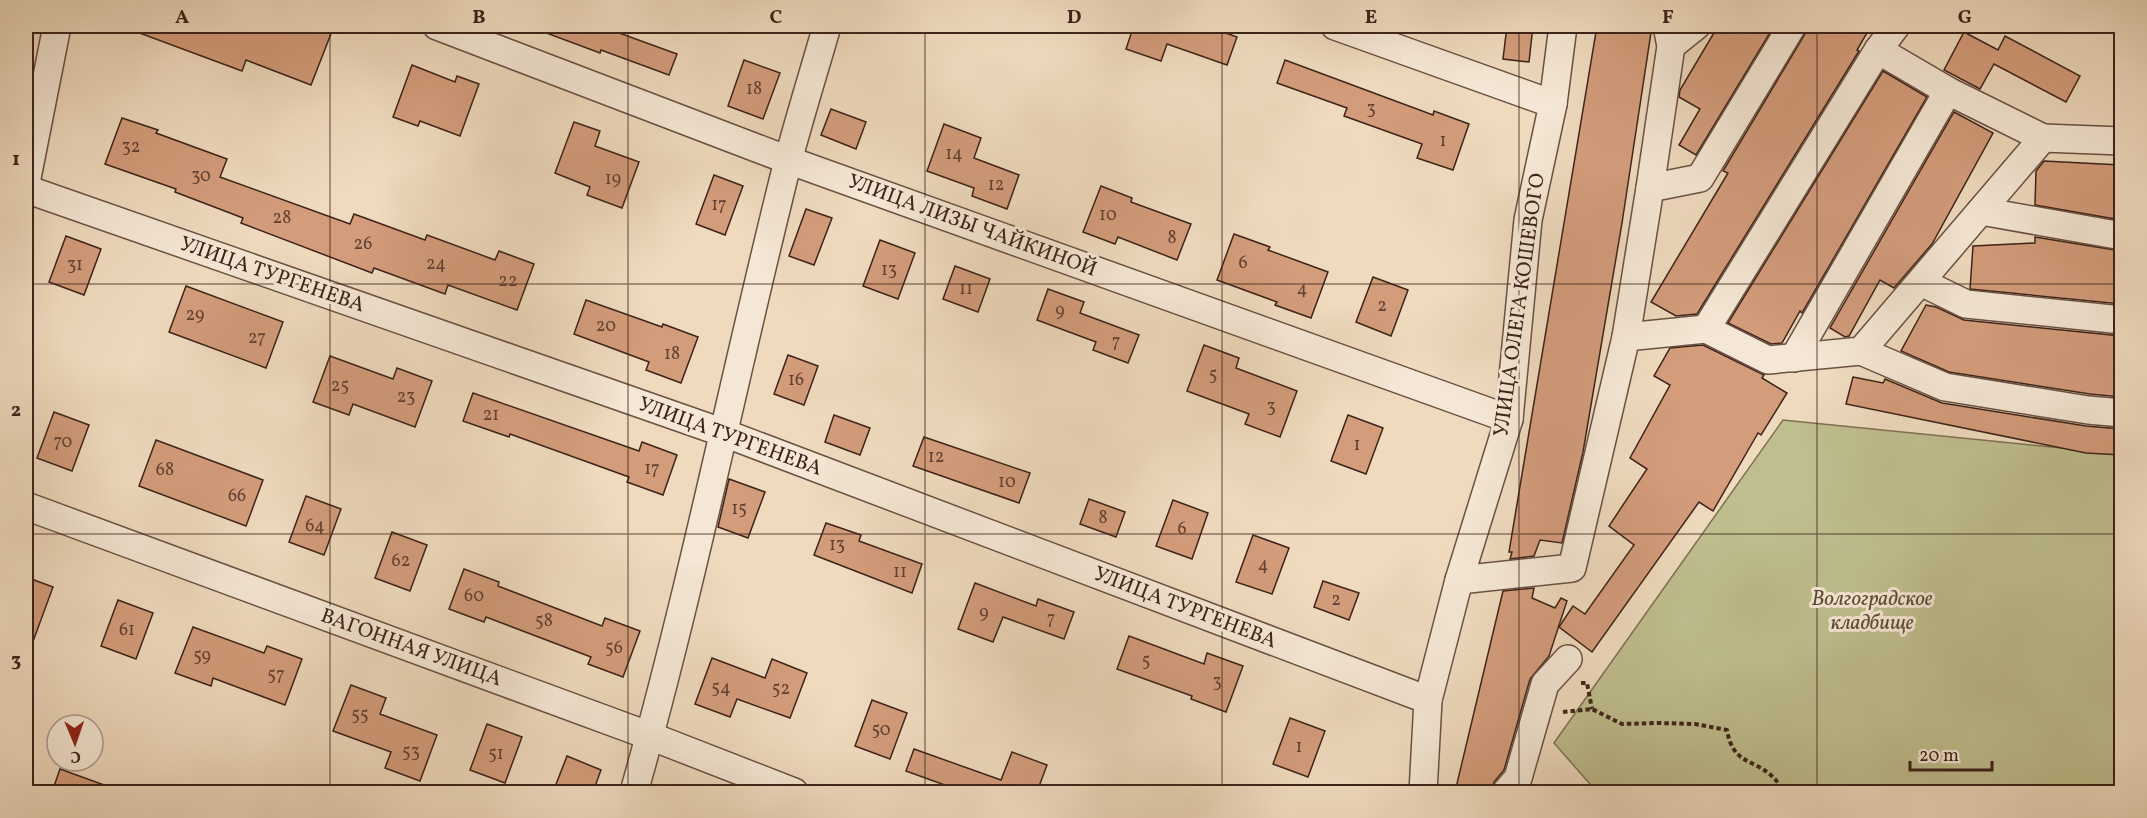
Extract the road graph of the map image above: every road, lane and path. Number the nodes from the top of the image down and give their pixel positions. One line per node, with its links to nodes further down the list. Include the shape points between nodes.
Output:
1 (57, 26): 16 (street)
2 (437, 26): 15 (street, УЛИЦА ЛИЗЫ ЧАЙКИНОЙ)
3 (827, 26): 15 (street)
4 (1335, 26): 12 (street)
5 (1563, 26): 12 (street, УЛИЦА ОЛЕГА КОШЕВОГО)
6 (1696, 26): 9 (street)
7 (1791, 26): 18 (street, via 1700,178)
8 (1896, 26): 10 (street)
9 (1669, 36): 18 (street)
10 (1878, 50): 11 (street); 23 (street)
11 (1948, 91): 13 (street); 26 (street)
12 (1553, 104): 28 (street, УЛИЦА ОЛЕГА КОШЕВОГО, via 1528,220)
13 (2043, 138): 14 (street); 19 (street)
14 (2121, 141)
15 (788, 160): 28 (street, УЛИЦА ЛИЗЫ ЧАЙКИНОЙ); 29 (street)
16 (26, 183)
17 (26, 189): 29 (street, УЛИЦА ТУРГЕНЕВА)
18 (1650, 189): 24 (street)
19 (1981, 211): 20 (street); 21 (street)
20 (2121, 236)
21 (1921, 282): 22 (street, via 1966,304); 25 (street)
22 (2121, 320)
23 (1706, 329): 24 (street); 26 (street, via 1768,360)
24 (1626, 337): 31 (street, via 1572,568)
25 (1861, 351): 26 (street); 27 (street, via 1945,387)
26 (1794, 358)
27 (2121, 413)
28 (1509, 419): 31 (street, УЛИЦА ОЛЕГА КОШЕВОГО)
29 (724, 433): 33 (street, УЛИЦА ТУРГЕНЕВА); 35 (street)
30 (26, 506): 35 (street, ВАГОННАЯ УЛИЦА)
31 (1459, 580): 33 (street, УЛИЦА ОЛЕГА КОШЕВОГО)
32 (1568, 659): 34 (street, via 1545,684)
33 (1428, 700): 38 (street, УЛИЦА ОЛЕГА КОШЕВОГО)
34 (1539, 703): 39 (street, via 1518,778); 40 (path, via 1555,713 1592,709 1622,724 1695,724 1727,730 1729,744 1742,759 1773,776)
35 (650, 736): 36 (street); 37 (street, ВАГОННАЯ УЛИЦА)
36 (634, 792)
37 (795, 792)
38 (1423, 792)
39 (1506, 792)
40 (1785, 792)

